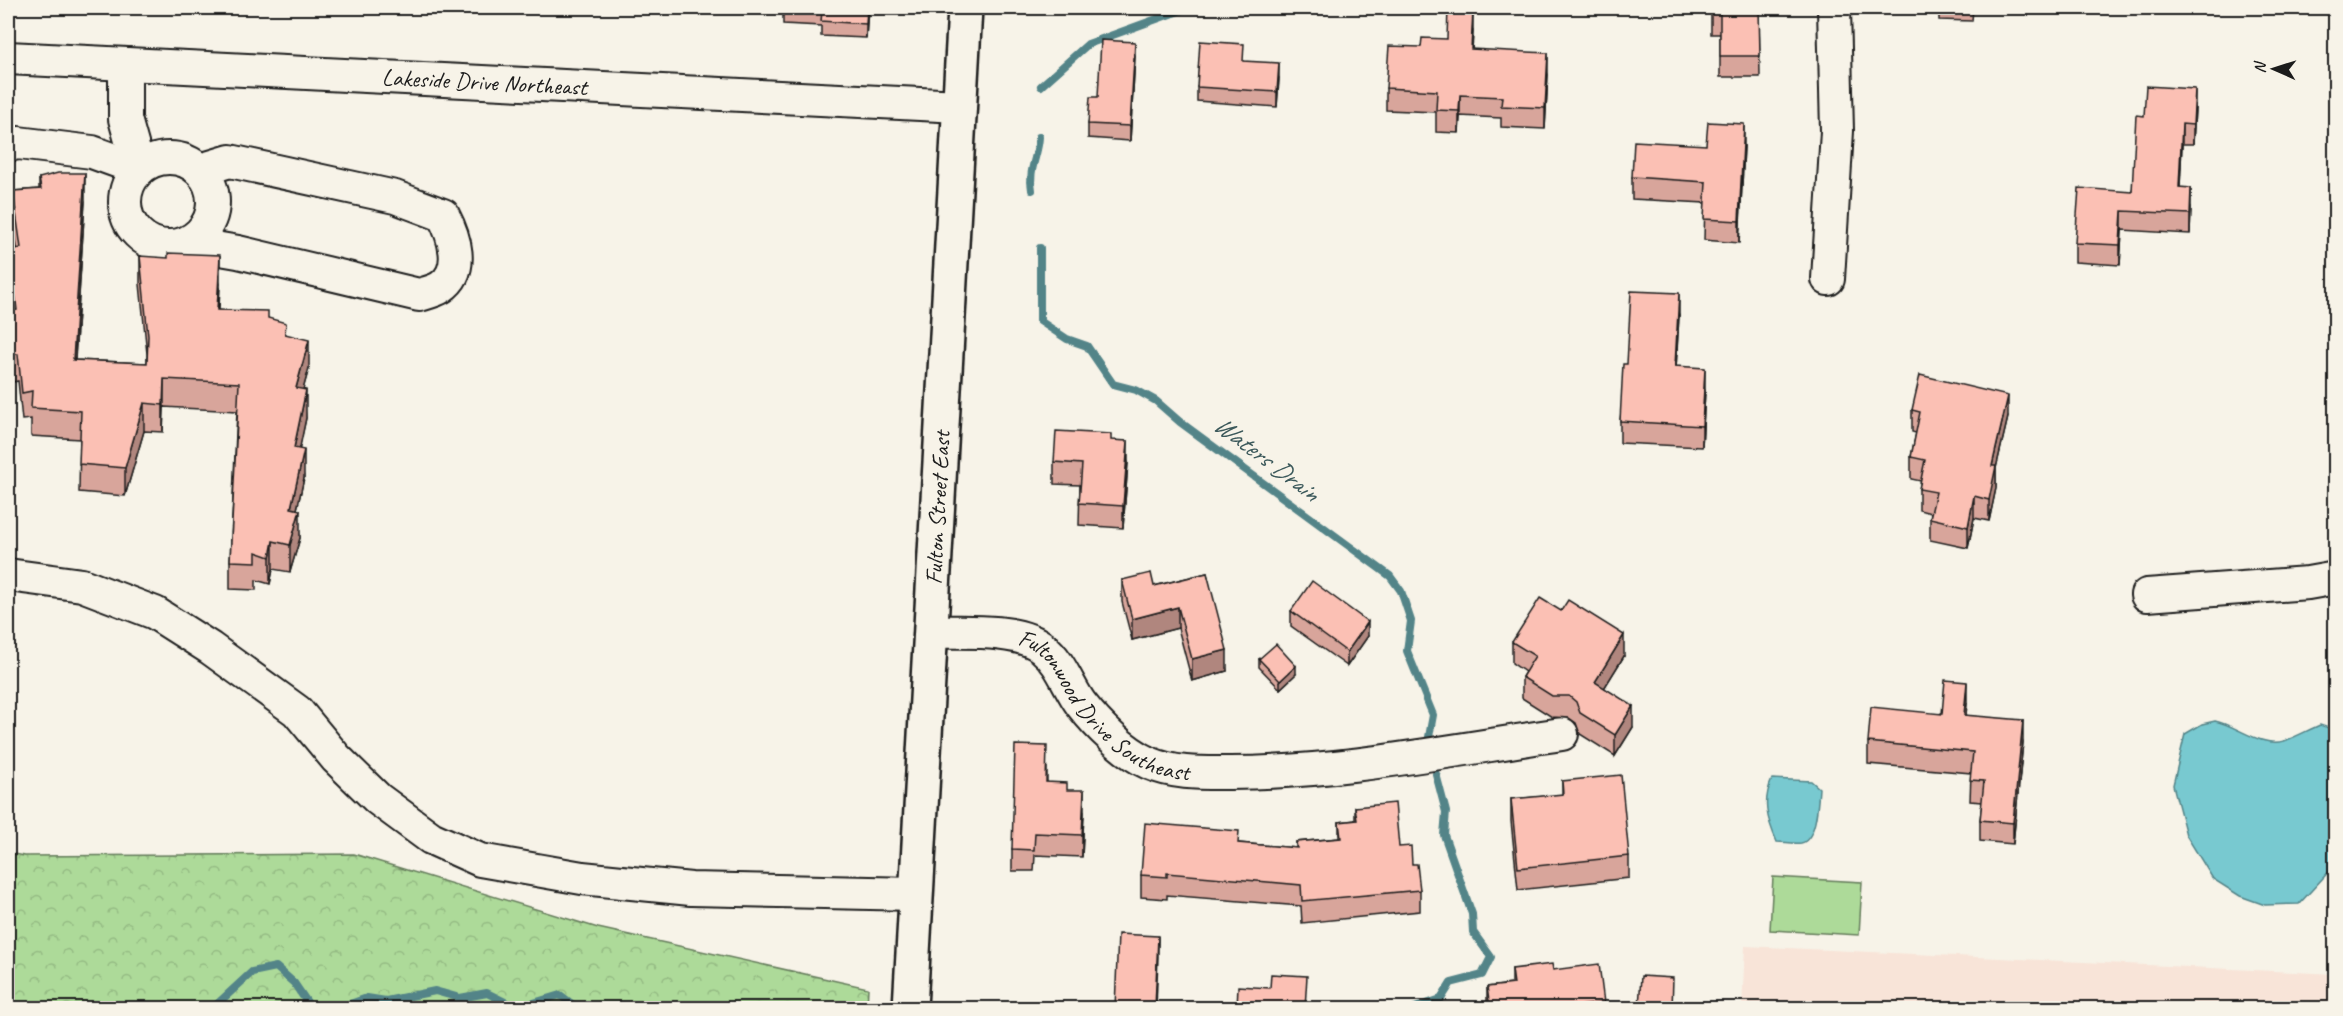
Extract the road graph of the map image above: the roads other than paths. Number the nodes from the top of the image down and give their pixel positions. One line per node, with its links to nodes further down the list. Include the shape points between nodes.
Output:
1 (965, 8): 5 (main road, Fulton Street East)
2 (1834, 8): 10 (street, via 1837,131)
3 (8, 58): 4 (street, Lakeside Drive Northeast)
4 (125, 64): 5 (street, Lakeside Drive Northeast); 7 (street, via 125,119)
5 (960, 106): 14 (main road, Fulton Street East)
6 (8, 145): 7 (street, via 93,152)
7 (139, 169): 8 (street, via 170,158); 9 (street, via 131,180 125,207 136,232 160,245)
8 (200, 171): 9 (street, via 208,182 212,210 199,235); 9 (street, via 230,161 395,197 443,214 455,236 455,268 442,286 419,296)
9 (186, 243)
10 (1828, 279)
11 (8, 575): 16 (street, via 82,585 154,613 297,711 336,758 378,799 431,838 480,860 582,878 691,889)
12 (2336, 578): 13 (street)
13 (2147, 595)
14 (932, 632): 15 (street, Fultonwood Drive Southeast, via 994,633 1043,647 1081,704 1110,737 1148,763 1184,773 1275,773); 16 (main road, Fulton Street East)
15 (1562, 734)
16 (916, 894): 17 (main road, Fulton Street East)
17 (910, 1008)

